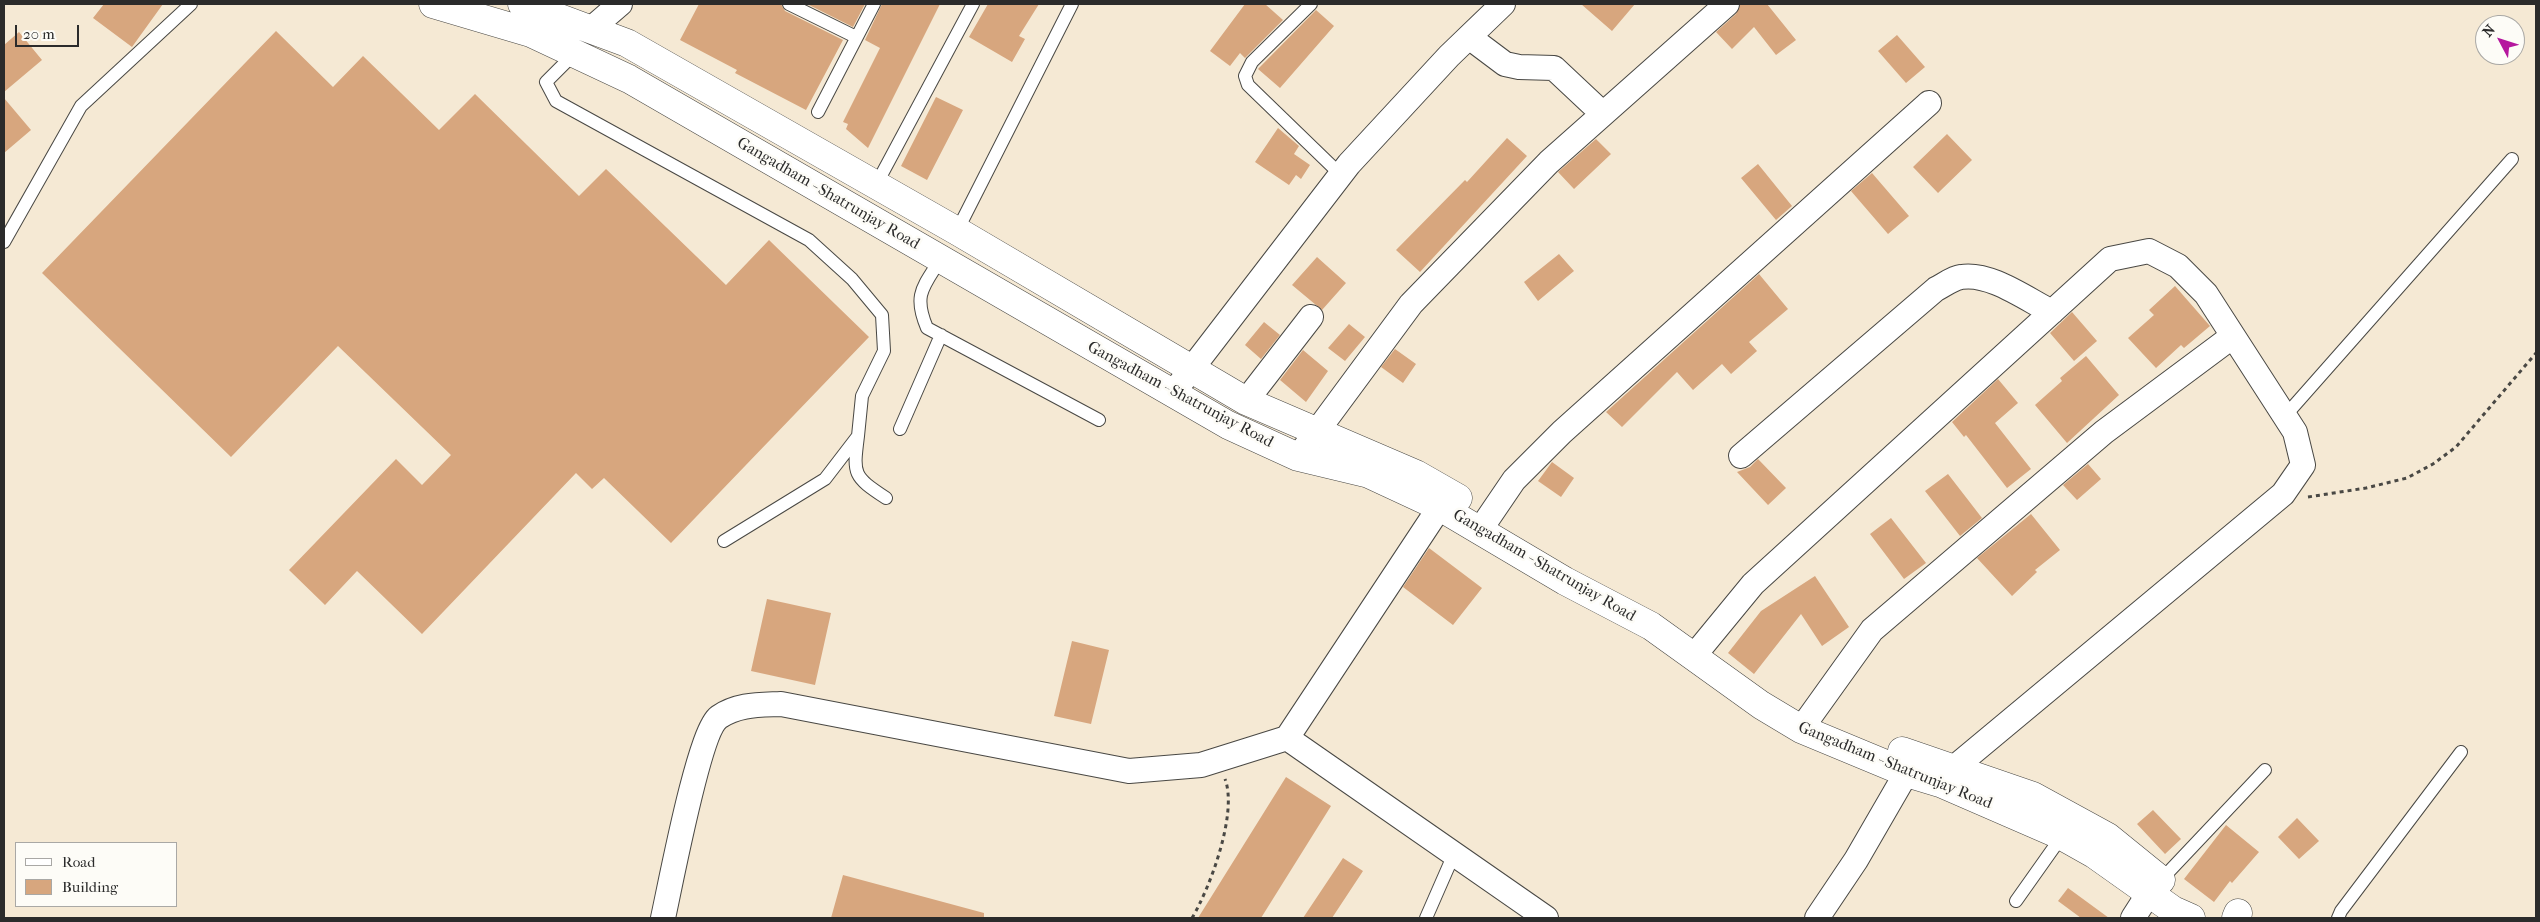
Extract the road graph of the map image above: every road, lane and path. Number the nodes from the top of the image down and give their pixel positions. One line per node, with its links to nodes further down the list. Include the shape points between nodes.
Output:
1 (191, 4): 23 (lane, via 81,106)
2 (434, 4): 15 (main road, Gangadham - Shatrunjay Road, via 531,34)
3 (522, 4): 12 (main road, Gangadham - Shatrunjay Road)
4 (620, 4): 12 (street)
5 (789, 4): 13 (lane)
6 (874, 4): 13 (lane)
7 (973, 4): 21 (lane)
8 (1072, 4): 22 (lane)
9 (1311, 4): 20 (lane, via 1252,62 1245,76 1248,85)
10 (1503, 4): 14 (street)
11 (1727, 4): 18 (street)
12 (591, 29): 15 (main road); 21 (main road, Gangadham - Shatrunjay Road, via 626,43)
13 (856, 37): 17 (lane)
14 (1468, 37): 18 (street, via 1505,64 1519,68 1554,68); 20 (street)
15 (574, 54): 24 (main road, Gangadham - Shatrunjay Road, via 629,79); 37 (lane, via 546,82 556,101 809,240 852,279 882,315 884,351 862,396)
16 (1929, 102): 43 (street, via 1562,432 1514,480)
17 (818, 112)
18 (1603, 114): 36 (street, via 1549,162 1411,304)
19 (2512, 159): 33 (lane)
20 (1341, 175): 30 (street)
21 (876, 185): 22 (main road, Gangadham - Shatrunjay Road)
22 (957, 231): 24 (street); 30 (main road, Gangadham - Shatrunjay Road)
23 (4, 242)
24 (940, 260): 27 (lane, via 918,300 927,328); 31 (main road, Gangadham - Shatrunjay Road)
25 (2052, 312): 28 (street, via 2110,259 2149,251 2178,266 2206,294); 38 (street, via 1987,278 1958,277 1936,289); 45 (street, via 1760,577)
26 (1311, 317): 32 (street)
27 (941, 335): 34 (lane); 35 (lane)
28 (2233, 336): 33 (street); 46 (street, via 2104,432 1872,630)
29 (2536, 353): 40 (path, via 2456,447 2433,464 2407,478 2366,488 2306,497)
30 (1191, 370): 31 (street); 32 (main road, Gangadham - Shatrunjay Road)
31 (1173, 393): 39 (main road, Gangadham - Shatrunjay Road, via 1228,425)
32 (1246, 401): 36 (main road, Gangadham - Shatrunjay Road)
33 (2284, 416): 40 (street, via 2295,432 2303,465)
34 (1099, 420)
35 (900, 428)
36 (1317, 432): 39 (street); 42 (main road, Gangadham - Shatrunjay Road, via 1416,474)
37 (858, 436): 41 (lane, via 854,463 861,482); 44 (lane, via 824,479)
38 (1741, 456)
39 (1298, 457): 42 (main road, Gangadham - Shatrunjay Road, via 1370,474)
40 (2283, 494): 51 (street)
41 (886, 498)
42 (1445, 500): 43 (main road, Gangadham - Shatrunjay Road); 47 (street)
43 (1484, 523): 45 (main road, Gangadham - Shatrunjay Road, via 1566,581)
44 (724, 541)
45 (1697, 652): 46 (main road, Gangadham - Shatrunjay Road)
46 (1805, 723): 50 (main road, Gangadham - Shatrunjay Road)
47 (1287, 738): 49 (street); 54 (street)
48 (2461, 752): 64 (lane)
49 (1218, 760): 58 (street, via 1201,766 1129,772 781,704 744,705 717,718 699,758); 59 (path, via 1228,787 1226,826 1215,866)
50 (1911, 764): 51 (main road, Gangadham - Shatrunjay Road); 53 (main road, Gangadham - Shatrunjay Road, via 1940,783); 62 (street, via 1856,860)
51 (1954, 767): 55 (main road, Gangadham - Shatrunjay Road, via 2033,796 2108,837)
52 (2266, 770): 55 (lane)
53 (2062, 836): 55 (main road, Gangadham - Shatrunjay Road); 56 (lane)
54 (1454, 854): 60 (lane); 61 (street)
55 (2155, 887): 57 (main road, Gangadham - Shatrunjay Road); 63 (street)
56 (2016, 901)
57 (2178, 915)
58 (663, 918)
59 (1192, 918)
60 (1426, 918)
61 (1546, 918)
62 (1816, 918)
63 (2133, 918)
64 (2338, 918)

